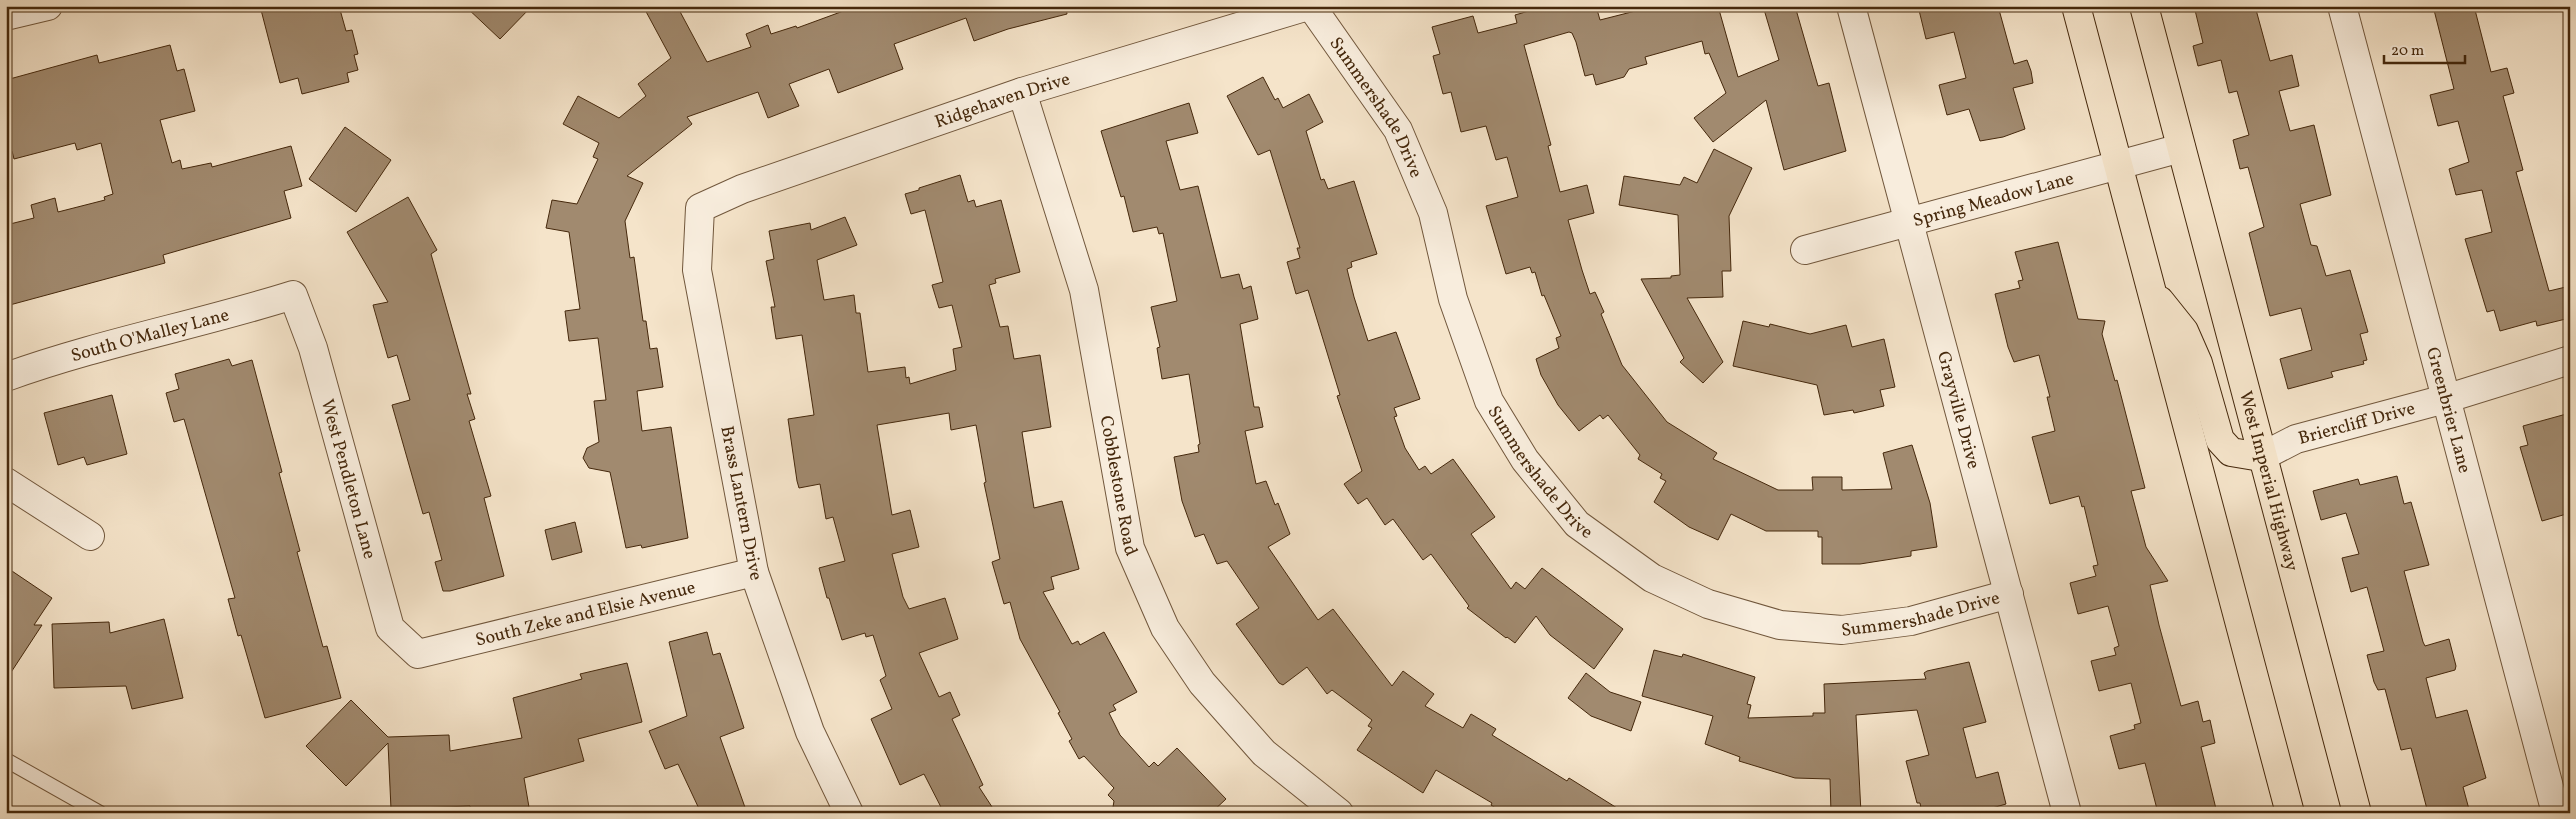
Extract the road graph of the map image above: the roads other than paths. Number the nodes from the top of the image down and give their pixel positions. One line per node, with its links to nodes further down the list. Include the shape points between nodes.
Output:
1 (48, 6): 7 (street)
2 (1310, 6): 8 (street, Ridgehaven Drive); 23 (street, Summershade Drive, via 1398,130 1433,213 1453,300 1489,401 1525,460 1577,524 1652,578 1708,604 1780,625 1842,630 1894,624)
3 (1851, 6): 12 (street, Grayville Drive)
4 (2076, 6): 10 (main road)
5 (2144, 6): 9 (main road, West Imperial Highway)
6 (2342, 6): 18 (street, Greenbrier Lane)
7 (6, 16)
8 (1022, 92): 11 (street, Ridgehaven Drive, via 742,189); 28 (street, Cobblestone Road, via 1084,290 1130,548 1165,628 1202,683 1264,753)
9 (2181, 148): 10 (street, Spring Meadow Lane); 19 (main road, West Imperial Highway)
10 (2119, 164): 12 (street, Spring Meadow Lane); 14 (main road)
11 (700, 208): 22 (street, Brass Lantern Drive, via 697,270)
12 (1908, 222): 13 (street, Spring Meadow Lane); 23 (street, Grayville Drive)
13 (1805, 250)
14 (2153, 292): 19 (main road, via 2184,331 2198,363 2220,440 2231,452); 30 (main road)
15 (293, 295): 17 (street, South O'Malley Lane, via 241,312 52,360); 24 (street, West Pendleton Lane, via 313,348 390,628)
16 (2570, 360): 18 (street, Briercliff Drive)
17 (6, 377)
18 (2445, 399): 19 (street, Briercliff Drive, via 2296,439); 32 (street, Greenbrier Lane)
19 (2261, 457): 31 (main road, West Imperial Highway)
20 (6, 482): 21 (street)
21 (90, 536)
22 (754, 572): 24 (street, South Zeke and Elsie Avenue); 27 (street, Brass Lantern Drive, via 810,732)
23 (2009, 594): 29 (street, Grayville Drive)
24 (418, 654)
25 (6, 760): 26 (lane)
26 (100, 813)
27 (849, 813)
28 (1340, 813)
29 (2067, 813)
30 (2290, 813)
31 (2357, 813)
32 (2556, 813)

